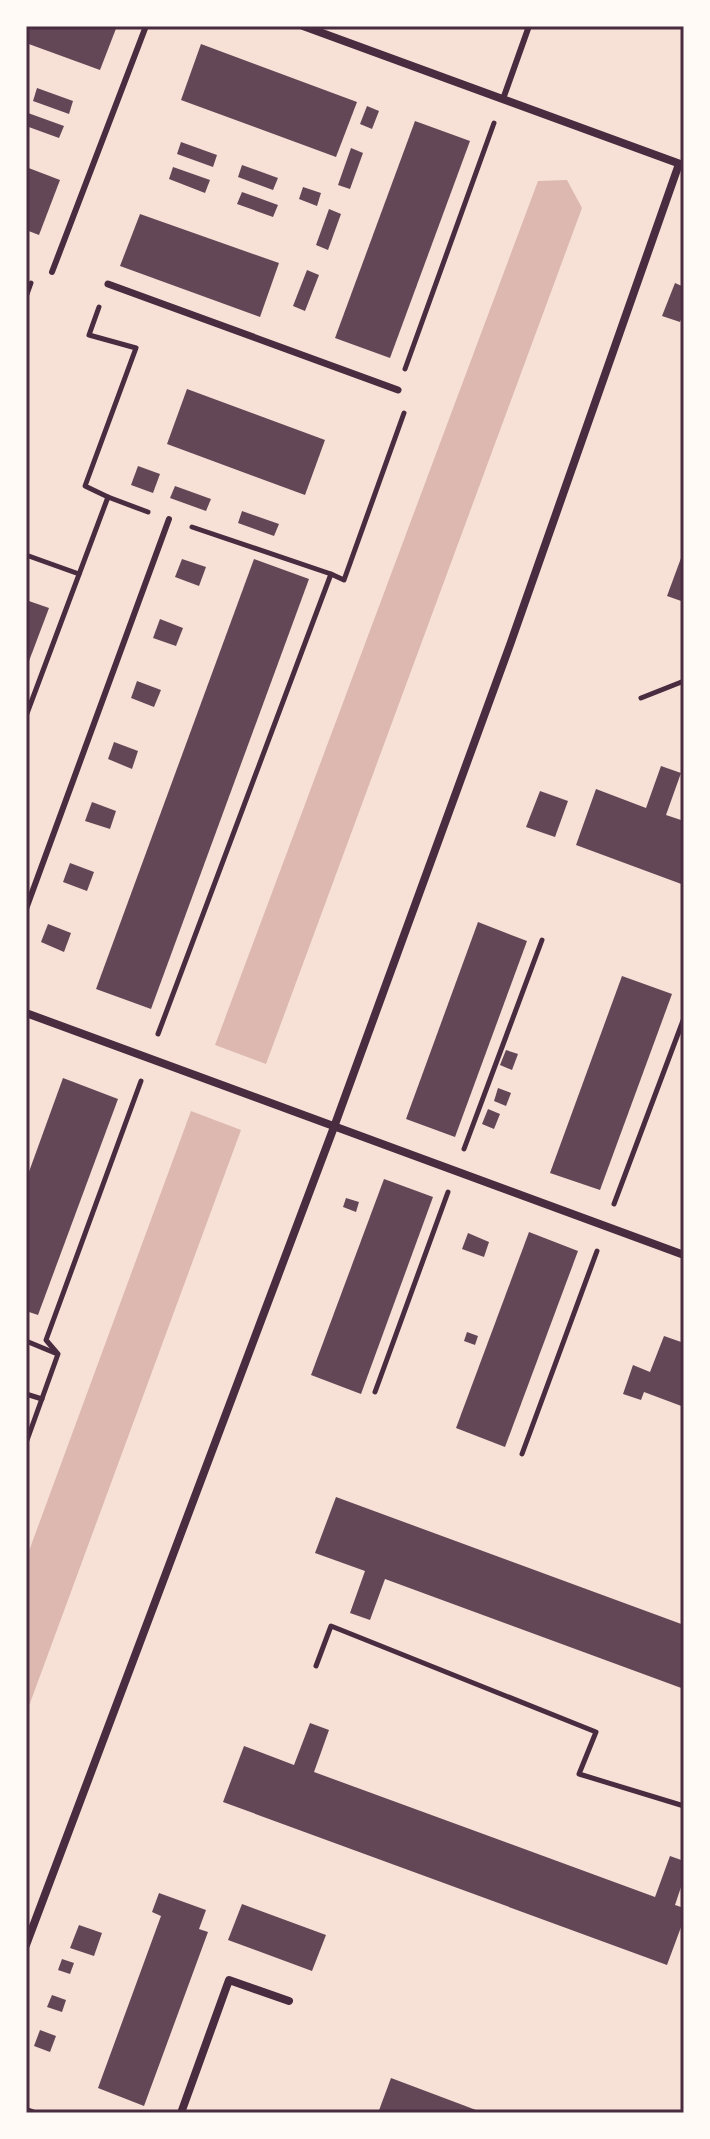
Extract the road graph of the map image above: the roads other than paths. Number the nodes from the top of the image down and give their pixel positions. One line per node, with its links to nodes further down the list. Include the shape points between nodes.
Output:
1 (146, 26): 6 (lane)
2 (303, 26): 4 (street)
3 (529, 26): 4 (lane)
4 (503, 99): 5 (street)
5 (682, 165): 12 (street)
6 (52, 272)
7 (108, 284): 8 (street)
8 (398, 390)
9 (169, 519): 10 (lane)
10 (26, 909)
11 (26, 1013): 12 (street)
12 (334, 1127): 13 (street); 14 (street)
13 (684, 1255)
14 (26, 1945)
15 (289, 2001): 18 (street, via 229,1980)
16 (26, 2111): 17 (street)
17 (32, 2113)
18 (181, 2113)

